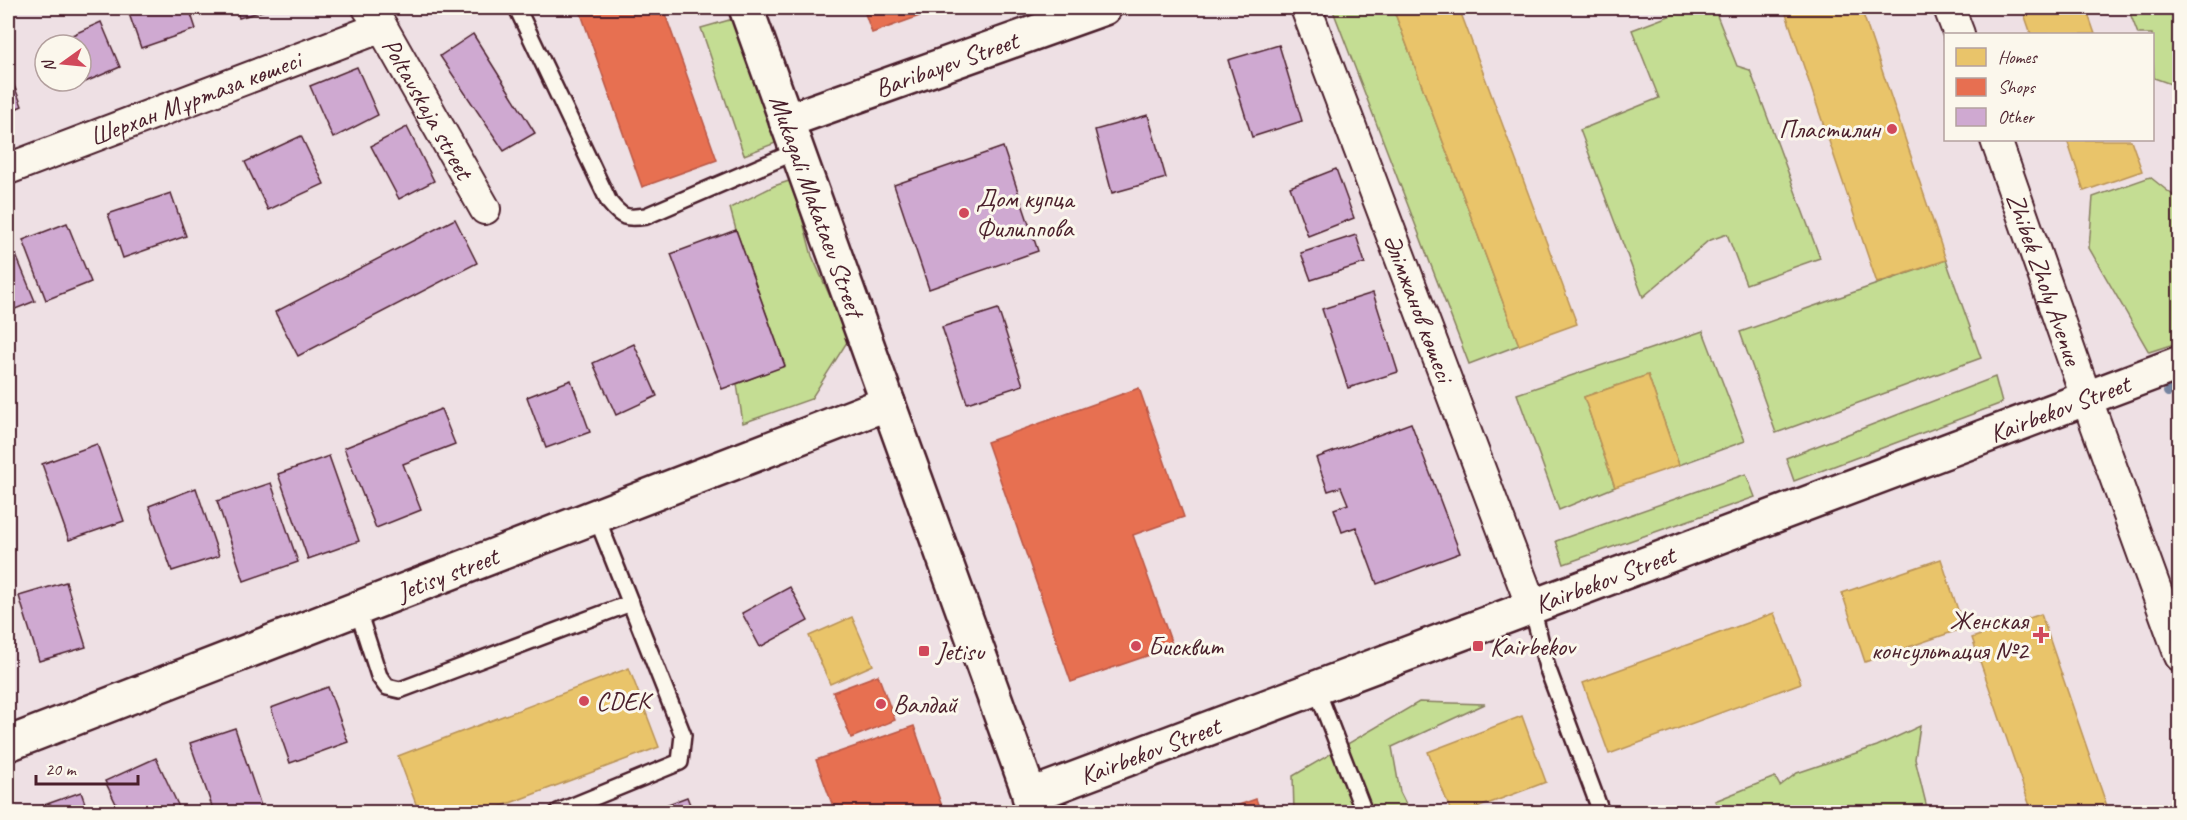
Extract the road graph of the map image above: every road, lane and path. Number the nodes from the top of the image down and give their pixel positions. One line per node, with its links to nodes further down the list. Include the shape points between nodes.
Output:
1 (517, 8): 8 (lane, via 609,202 619,214 630,218 646,216)
2 (746, 8): 8 (main road, Mukagali Makataev Street)
3 (1104, 8): 8 (main road, Baribayev Street)
4 (1306, 8): 17 (street, Әлімжанов көшесі)
5 (1949, 8): 7 (street)
6 (375, 17): 10 (street, Шерхан Мұртаза көшесі); 11 (street, Poltavskaja street)
7 (1959, 33)
8 (792, 136): 14 (main road, Mukagali Makataev Street)
9 (1996, 141): 13 (street, Zhibek Zholy Avenue)
10 (8, 169)
11 (485, 209)
12 (2180, 363): 13 (main road, Kairbekov Street)
13 (2086, 397): 17 (main road, Kairbekov Street); 19 (street, Zhibek Zholy Avenue)
14 (888, 403): 15 (main road, Jetisy street); 22 (main road, Mukagali Makataev Street)
15 (596, 516): 16 (lane); 18 (main road, Jetisy street)
16 (631, 603): 18 (lane, via 400,690 387,687 379,676); 23 (lane, via 683,735 680,762)
17 (1532, 607): 20 (main road, Kairbekov Street); 25 (lane, via 1547,667)
18 (357, 608): 21 (main road, Jetisy street)
19 (2180, 656)
20 (1316, 688): 22 (main road, Kairbekov Street); 24 (lane)
21 (8, 744)
22 (1041, 808)
23 (558, 813)
24 (1364, 813)
25 (1601, 813)

